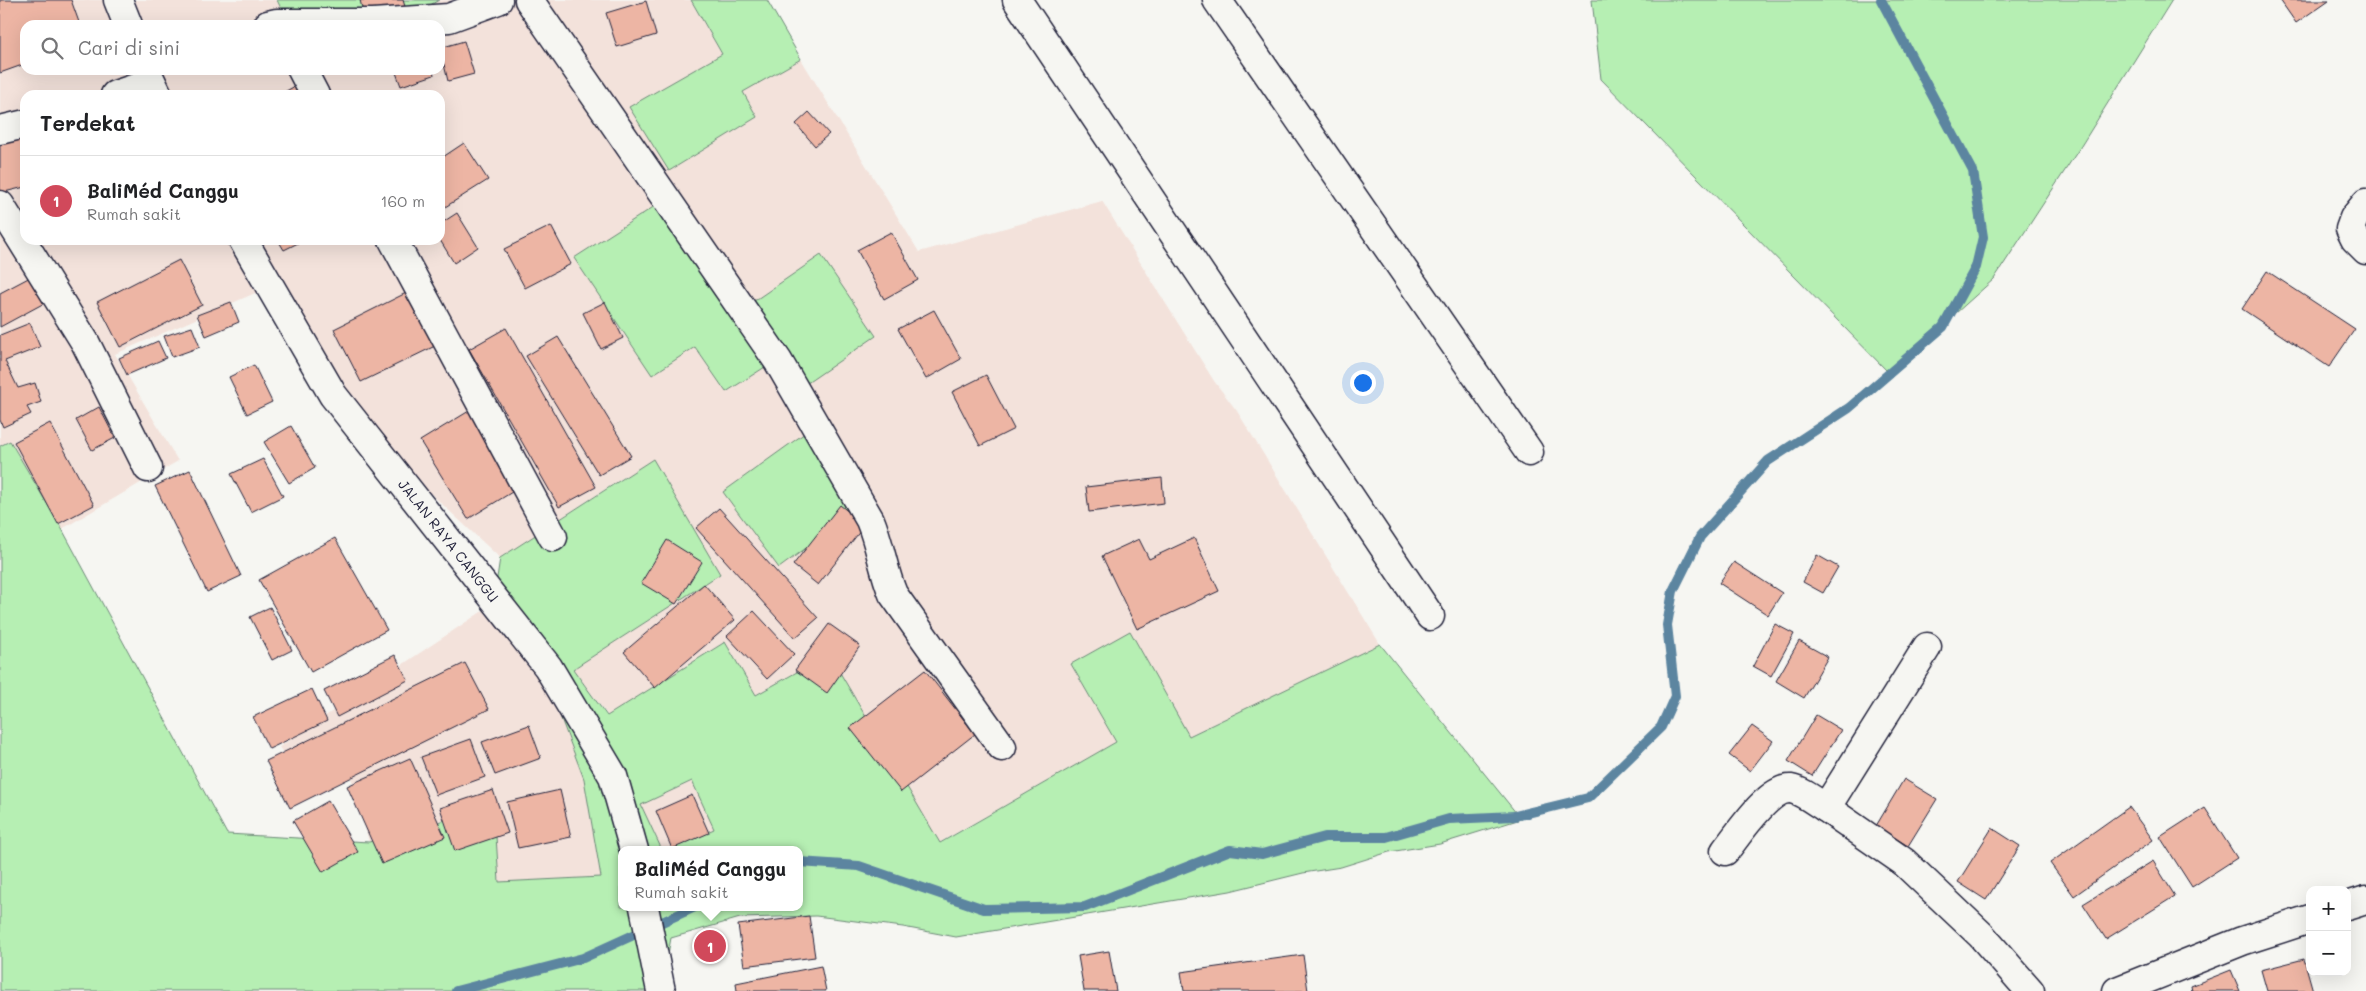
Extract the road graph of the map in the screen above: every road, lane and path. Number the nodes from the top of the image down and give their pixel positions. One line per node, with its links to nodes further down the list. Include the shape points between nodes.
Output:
1 (118, 0): 6 (street)
2 (498, 0): 7 (street, via 449,18)
3 (529, 0): 26 (street, via 778,361 870,520 893,594)
4 (1017, 0): 24 (street)
5 (1217, 0): 21 (street)
6 (126, 20)
7 (419, 20)
8 (305, 75): 11 (street)
9 (152, 83): 10 (street)
10 (130, 90)
11 (313, 90)
12 (20, 125): 13 (street)
13 (0, 130)
14 (2366, 202): 20 (street, via 2350,229)
15 (0, 205): 16 (street)
16 (20, 237)
17 (25, 245): 22 (street, via 85,342)
18 (246, 245): 28 (street, JALAN RAYA CANGGU, via 333,395 548,667 613,776)
19 (397, 245): 23 (street)
20 (2366, 250)
21 (1529, 452)
22 (148, 468)
23 (553, 537)
24 (1430, 616)
25 (1927, 647): 27 (street)
26 (1002, 747)
27 (1826, 808): 29 (street, via 1793,789 1780,790 1770,797); 35 (street, via 1904,862 1981,935)
28 (633, 845)
29 (1724, 851)
30 (2366, 900): 31 (street)
31 (2351, 905)
32 (645, 911): 34 (street)
33 (2306, 920): 36 (street, via 2242,941)
34 (661, 991)
35 (2030, 991)
36 (2118, 991)

